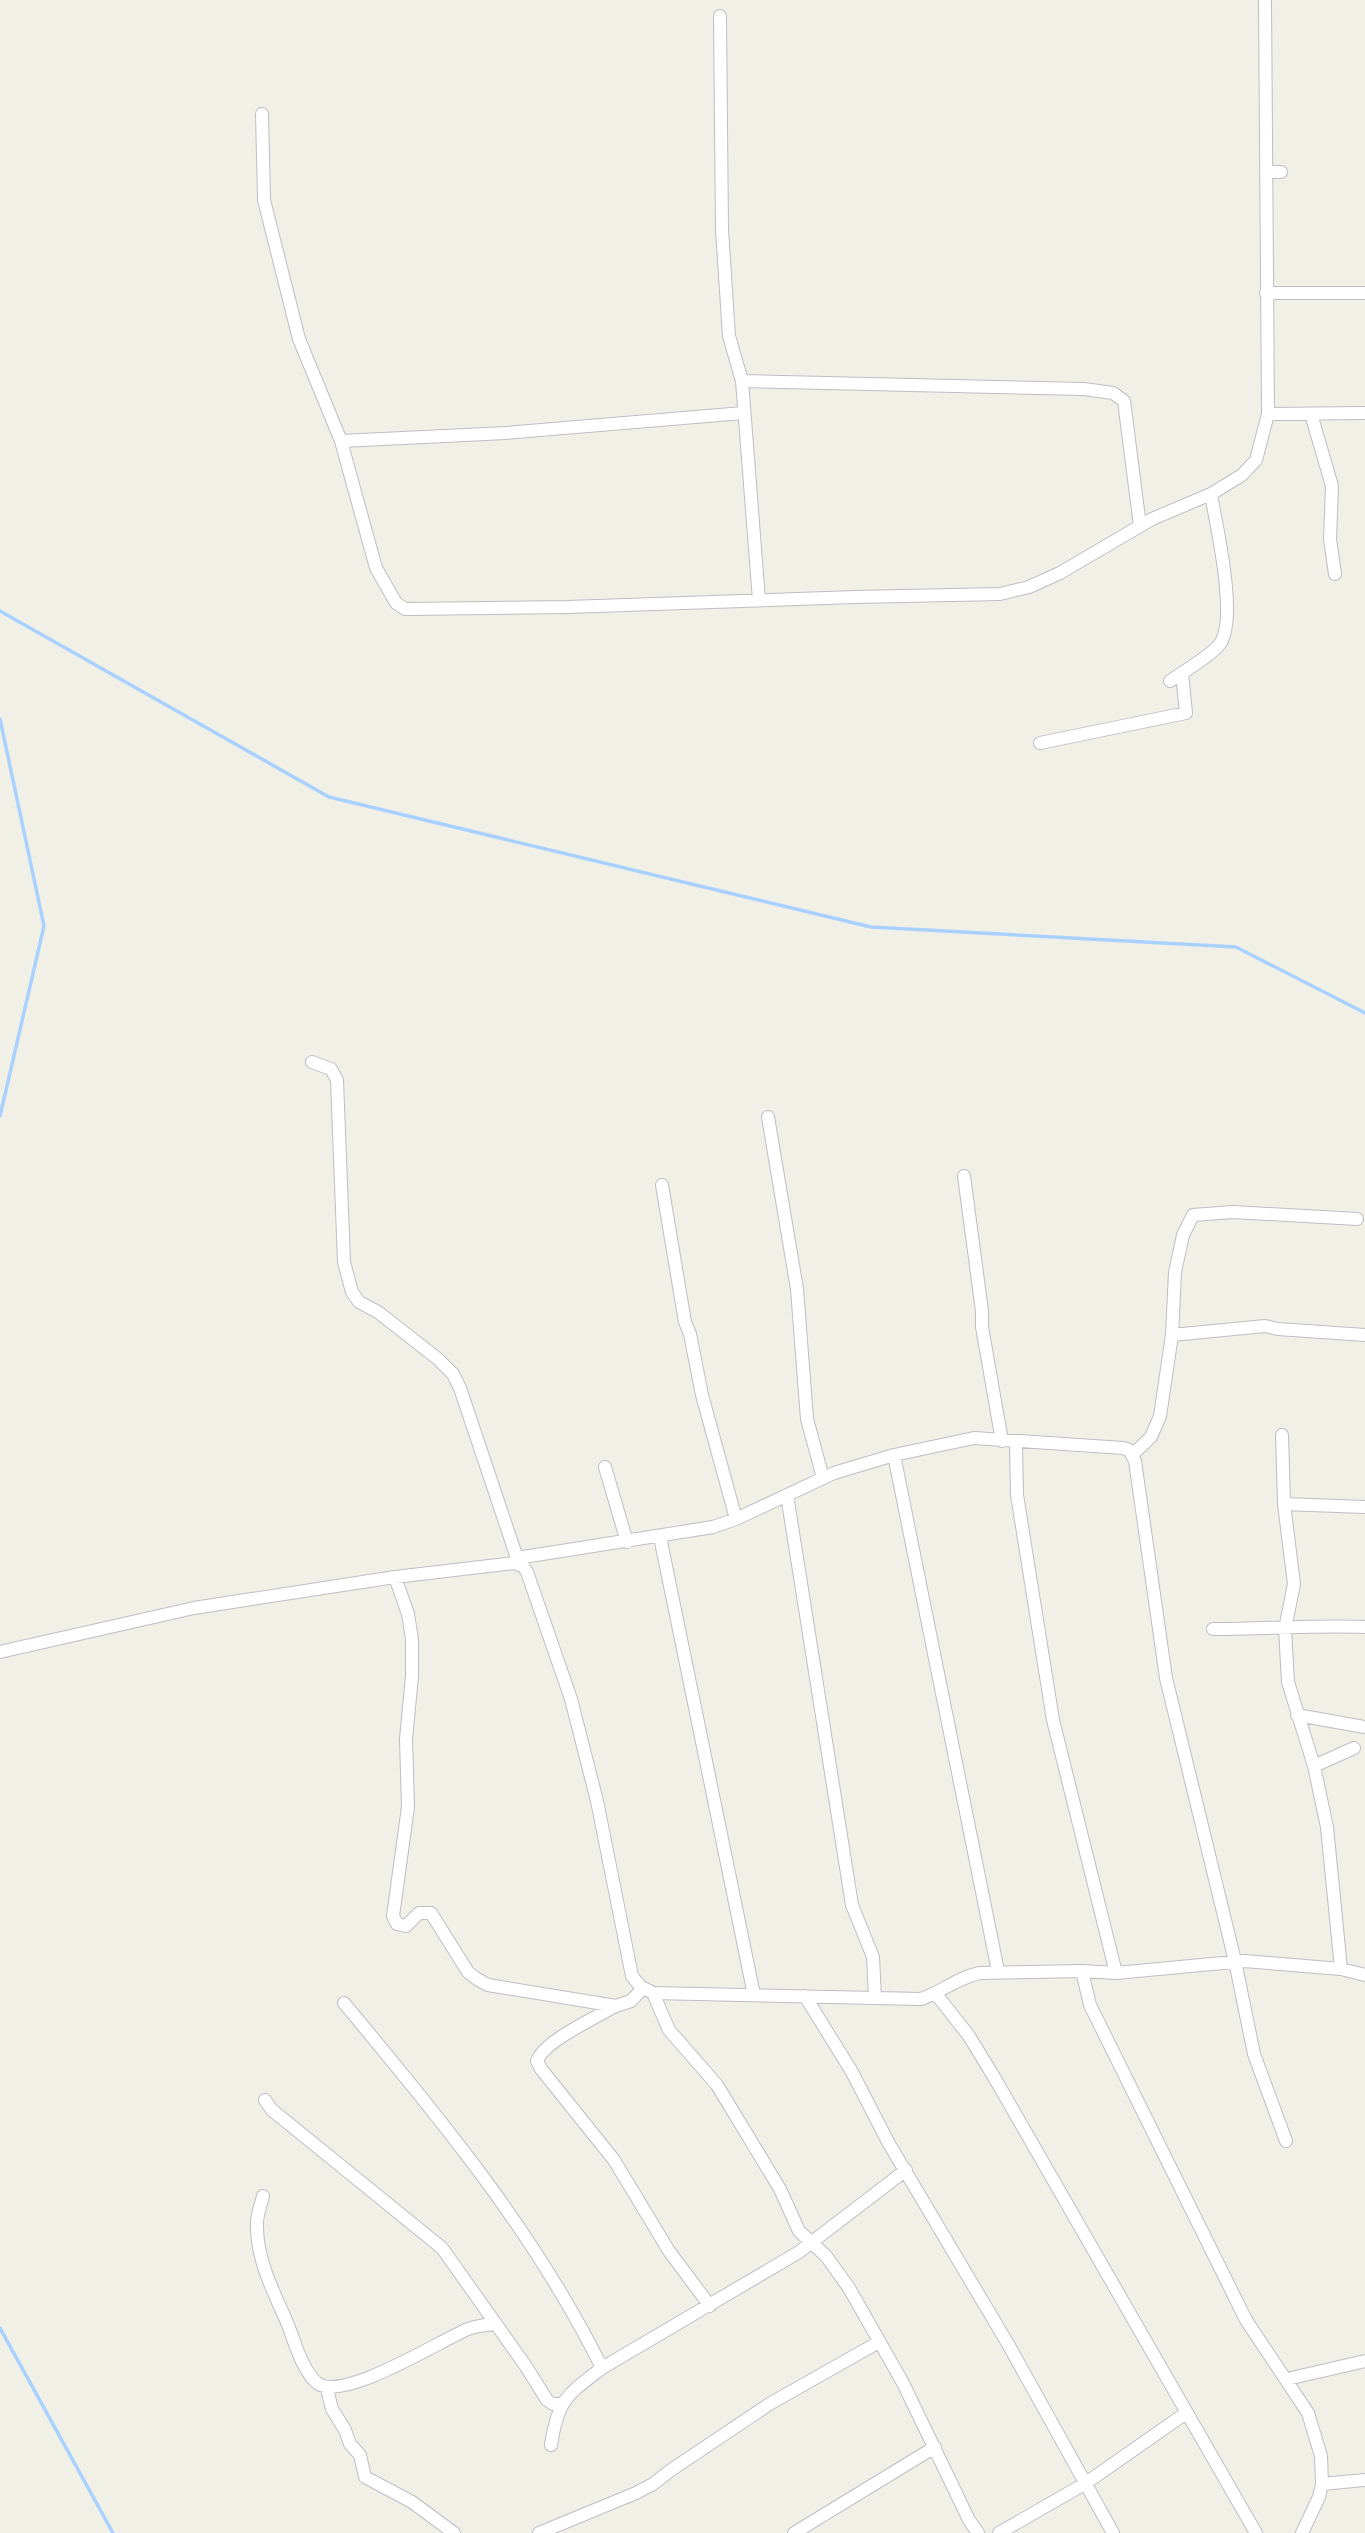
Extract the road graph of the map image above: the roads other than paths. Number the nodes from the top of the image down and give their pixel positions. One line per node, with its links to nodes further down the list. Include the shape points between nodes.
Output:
1 (1265, 0): 4 (street)
2 (720, 16): 8 (street, via 725,283 729,336)
3 (262, 114): 13 (street, via 264,200 299,340)
4 (1266, 172): 5 (street); 6 (street)
5 (1282, 172)
6 (1266, 293): 7 (street); 11 (street)
7 (1365, 293)
8 (742, 381): 9 (street); 15 (street, via 1084,388 1113,393 1124,401)
9 (743, 413): 13 (street); 17 (street)
10 (1365, 413): 12 (street)
11 (1268, 414): 12 (street); 14 (street, via 1256,460 1242,475)
12 (1311, 414): 16 (street, via 1332,486 1330,539)
13 (341, 441): 17 (street, via 376,568 405,610)
14 (1211, 494): 15 (street); 18 (street, via 1227,620 1220,644)
15 (1140, 526): 17 (street, via 1060,573 1000,594)
16 (1335, 574)
17 (759, 600)
18 (1182, 673): 19 (street); 20 (street, via 1186,713)
19 (1170, 681)
20 (1040, 743)
21 (312, 1062): 41 (street, via 331,1069 337,1080 345,1262 352,1292 453,1374)
22 (768, 1117): 34 (street, via 797,1289 807,1419)
23 (964, 1176): 29 (street, via 982,1327)
24 (662, 1185): 38 (street, via 685,1322)
25 (1357, 1219): 26 (street, via 1233,1212 1193,1215 1183,1235 1175,1272)
26 (1171, 1335): 27 (street, via 1265,1326); 32 (street, via 1160,1416 1151,1437)
27 (1365, 1335)
28 (1282, 1434): 36 (street)
29 (1002, 1441): 30 (street); 31 (street, via 974,1438)
30 (1016, 1443): 32 (street, via 1123,1448); 55 (street, via 1017,1494 1053,1720)
31 (894, 1455): 34 (street); 53 (street)
32 (1132, 1455): 51 (street, via 1166,1678)
33 (605, 1467): 40 (street)
34 (823, 1478): 35 (street)
35 (786, 1495): 38 (street); 61 (street, via 852,1905 873,1957)
36 (1283, 1504): 37 (street); 45 (street, via 1294,1584)
37 (1365, 1507)
38 (736, 1519): 39 (street)
39 (660, 1537): 40 (street); 59 (street)
40 (627, 1542): 41 (street)
41 (516, 1561): 42 (street); 57 (street, via 527,1572 571,1699 632,1976)
42 (395, 1577): 46 (street, via 194,1608); 63 (street, via 412,1639 406,1739 408,1807 393,1916 397,1924 406,1926 419,1913 431,1913 468,1972 488,1984)
43 (1365, 1627): 45 (street)
44 (1213, 1629): 45 (street)
45 (1285, 1629): 47 (street, via 1288,1682)
46 (0, 1652)
47 (1297, 1715): 48 (street); 50 (street)
48 (1365, 1727)
49 (1354, 1748): 50 (street)
50 (1314, 1766): 52 (street, via 1327,1827)
51 (1235, 1961): 52 (street); 55 (street); 65 (street, via 1254,2054)
52 (1341, 1969): 56 (street)
53 (998, 1971): 54 (street); 58 (street, via 968,1975)
54 (1082, 1971): 55 (street); 74 (street, via 1090,2005 1122,2073 1247,2320)
55 (1116, 1973)
56 (1365, 1975)
57 (648, 1991): 59 (street); 63 (street); 68 (street, via 669,2030 717,2085 780,2189 799,2231)
58 (936, 1994): 61 (street, via 921,1999); 77 (street, via 994,2077)
59 (754, 1995): 60 (street)
60 (805, 1996): 61 (street); 66 (street)
61 (875, 1998)
62 (344, 2003): 73 (street, via 417,2091 525,2236 577,2317)
63 (616, 2006): 69 (street, via 551,2044 537,2061 614,2160 669,2251)
64 (265, 2100): 70 (street, via 442,2248)
65 (1286, 2141)
66 (906, 2171): 68 (street); 81 (street)
67 (263, 2196): 75 (street, via 257,2223 263,2267 305,2365 316,2383)
68 (811, 2242): 69 (street); 71 (street, via 849,2288)
69 (710, 2306): 73 (street)
70 (494, 2324): 75 (street, via 472,2327 386,2370); 76 (street, via 547,2400)
71 (879, 2342): 79 (street); 84 (street, via 771,2403 653,2484)
72 (1365, 2361): 74 (street)
73 (602, 2368): 76 (street)
74 (1287, 2379): 82 (street, via 1308,2413 1321,2456)
75 (327, 2389): 83 (street, via 332,2409 360,2455 365,2477 412,2502)
76 (561, 2404): 78 (street)
77 (1186, 2413): 81 (street); 89 (street)
78 (551, 2445)
79 (935, 2447): 85 (street); 86 (street)
80 (1365, 2480): 82 (street)
81 (1086, 2483): 87 (street); 88 (street)
82 (1322, 2484): 90 (street)
83 (454, 2533)
84 (539, 2533)
85 (794, 2533)
86 (978, 2533)
87 (999, 2533)
88 (1113, 2533)
89 (1256, 2533)
90 (1302, 2533)

